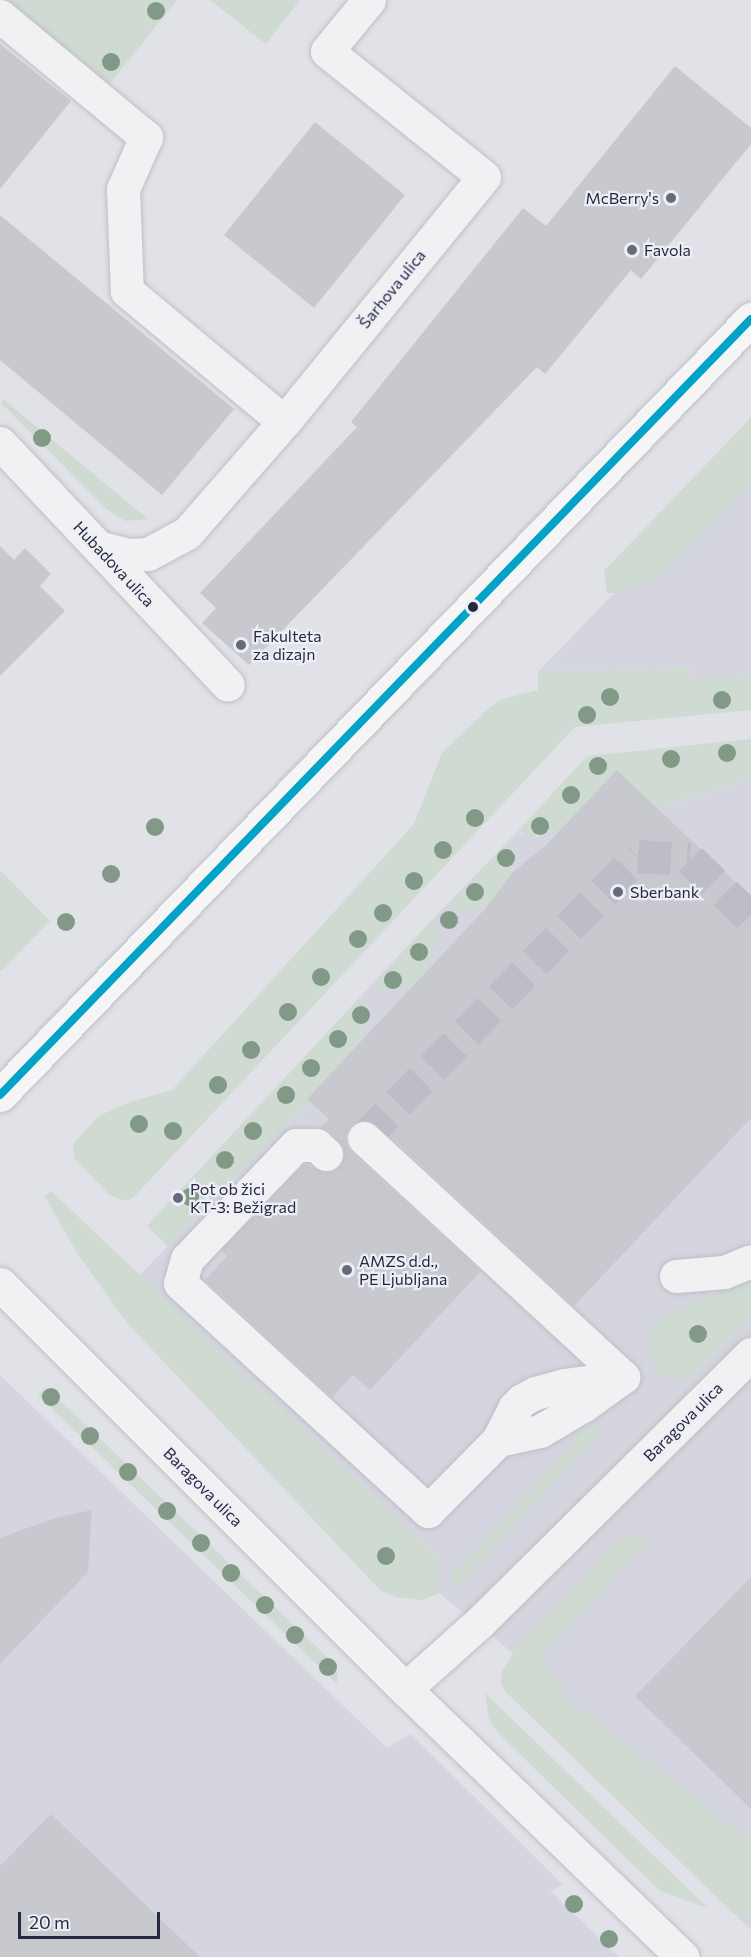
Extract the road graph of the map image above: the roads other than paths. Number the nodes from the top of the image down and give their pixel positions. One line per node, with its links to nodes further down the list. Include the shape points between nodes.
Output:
1 (369, 0): 4 (street, Šarhova ulica, via 327,51 484,177)
2 (0, 16): 4 (street, via 146,137 123,189 127,291)
3 (751, 319): 8 (main road)
4 (284, 422): 6 (street, Šarhova ulica, via 187,533 148,554 130,555)
5 (0, 443): 6 (street, Hubadova ulica)
6 (101, 548): 7 (street, Hubadova ulica)
7 (228, 685)
8 (0, 1095)
9 (364, 1138): 15 (street)
10 (326, 1154): 16 (street, via 316,1145 296,1145 187,1259 180,1283 428,1511)
11 (751, 1261): 12 (street, via 724,1272)
12 (676, 1276)
13 (0, 1284): 17 (street, Baragova ulica)
14 (751, 1354): 17 (street, Baragova ulica, via 480,1622)
15 (623, 1377): 16 (street, via 540,1431); 16 (street, via 535,1393 514,1408)
16 (498, 1440)
17 (405, 1689): 18 (street, Baragova ulica)
18 (683, 1957)

